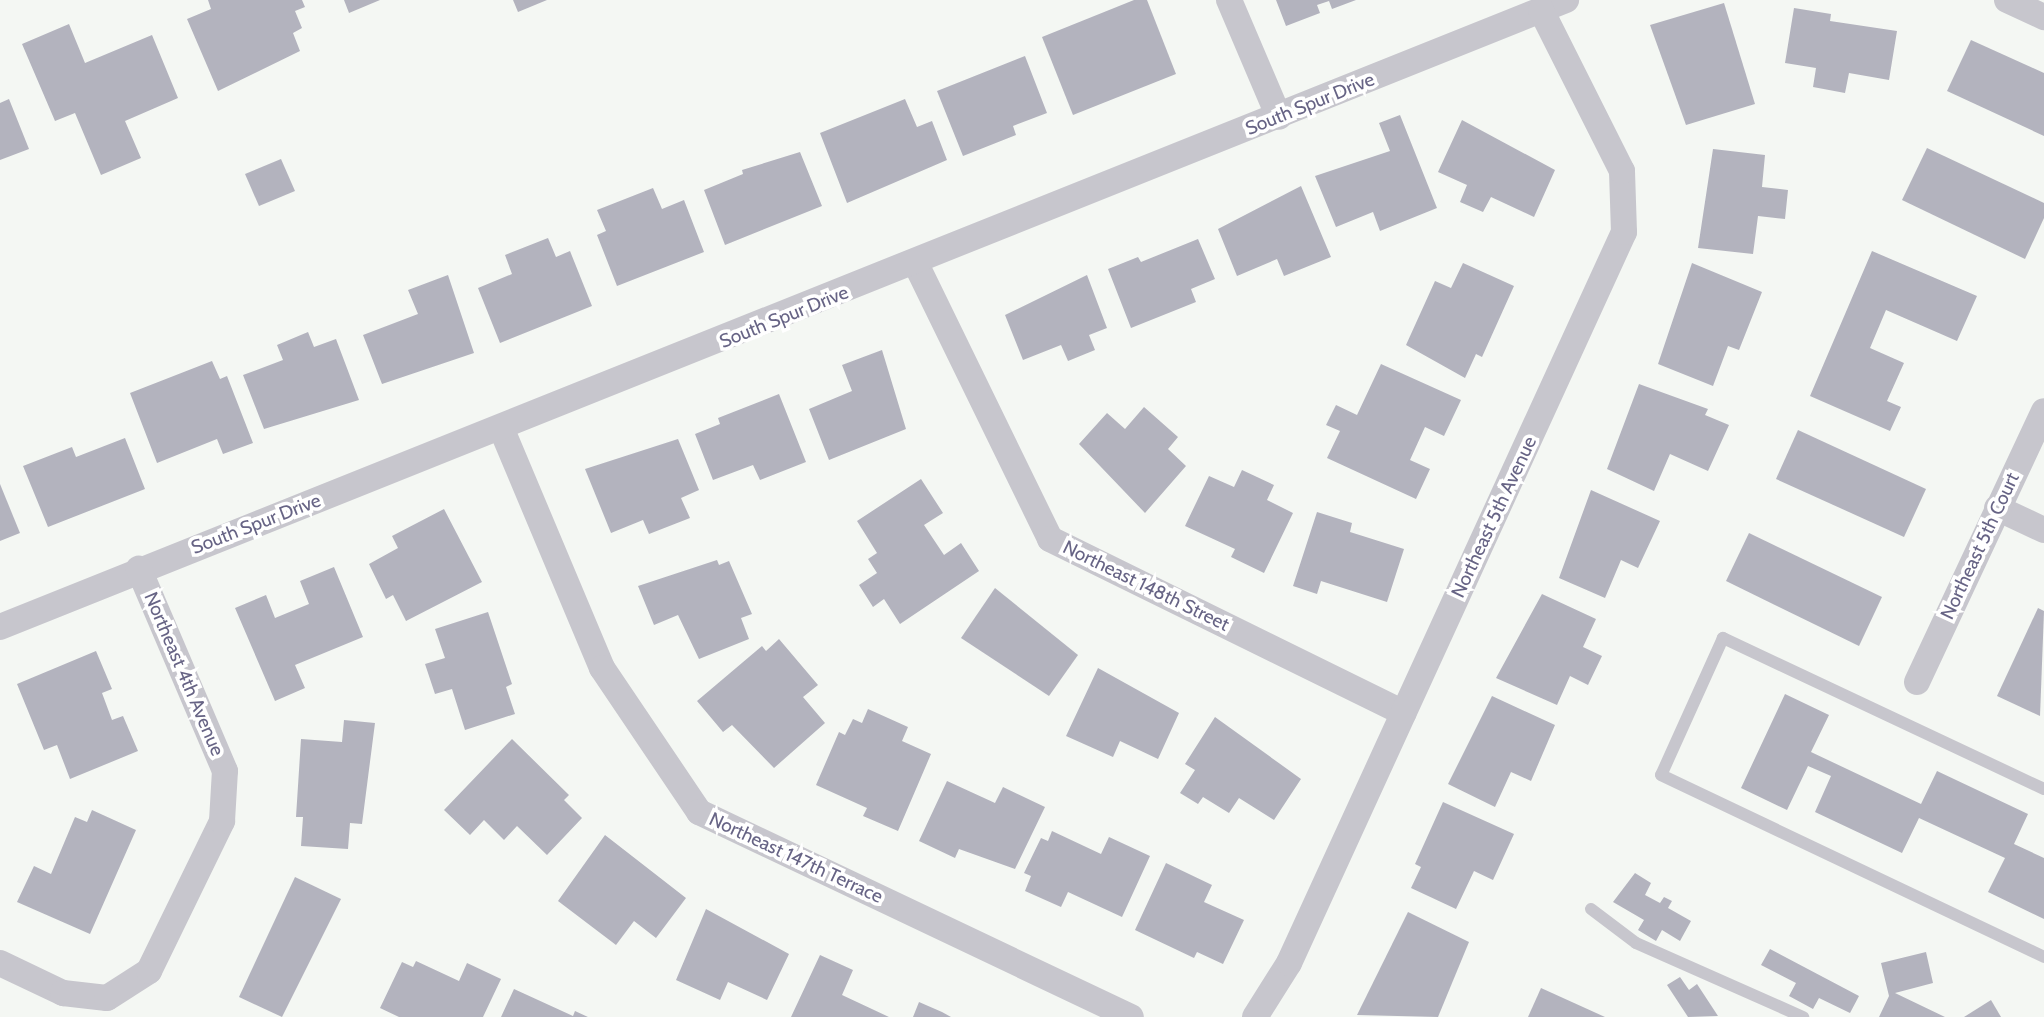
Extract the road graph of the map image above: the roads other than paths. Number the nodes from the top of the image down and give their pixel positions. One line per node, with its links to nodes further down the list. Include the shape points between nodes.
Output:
1 (1229, 0): 6 (street)
2 (1566, 0): 4 (street, South Spur Drive)
3 (2007, 0): 5 (street)
4 (1541, 10): 6 (street, South Spur Drive); 15 (street, Northeast 5th Avenue, via 1622,171 1625,232)
5 (2044, 17)
6 (1279, 117): 7 (street, South Spur Drive)
7 (916, 264): 9 (street, South Spur Drive); 15 (street, Northeast 148th Street, via 1050,539)
8 (2044, 411): 10 (street, Northeast 5th Court)
9 (502, 430): 12 (street, South Spur Drive); 20 (street, Northeast 147th Terrace, via 602,668 699,811)
10 (1997, 508): 11 (street); 14 (street, Northeast 5th Court)
11 (2044, 530)
12 (139, 569): 13 (street, South Spur Drive); 19 (street, Northeast 4th Avenue, via 225,771 222,821 149,971 107,998 63,992)
13 (0, 627)
14 (1917, 682)
15 (1404, 713): 21 (street, Northeast 5th Avenue, via 1289,963)
16 (2044, 789): 18 (lane, via 1723,638 1661,775)
17 (1591, 909): 22 (lane, via 1636,943)
18 (2044, 957)
19 (0, 963)
20 (1131, 1017)
21 (1255, 1017)
22 (1803, 1017)

